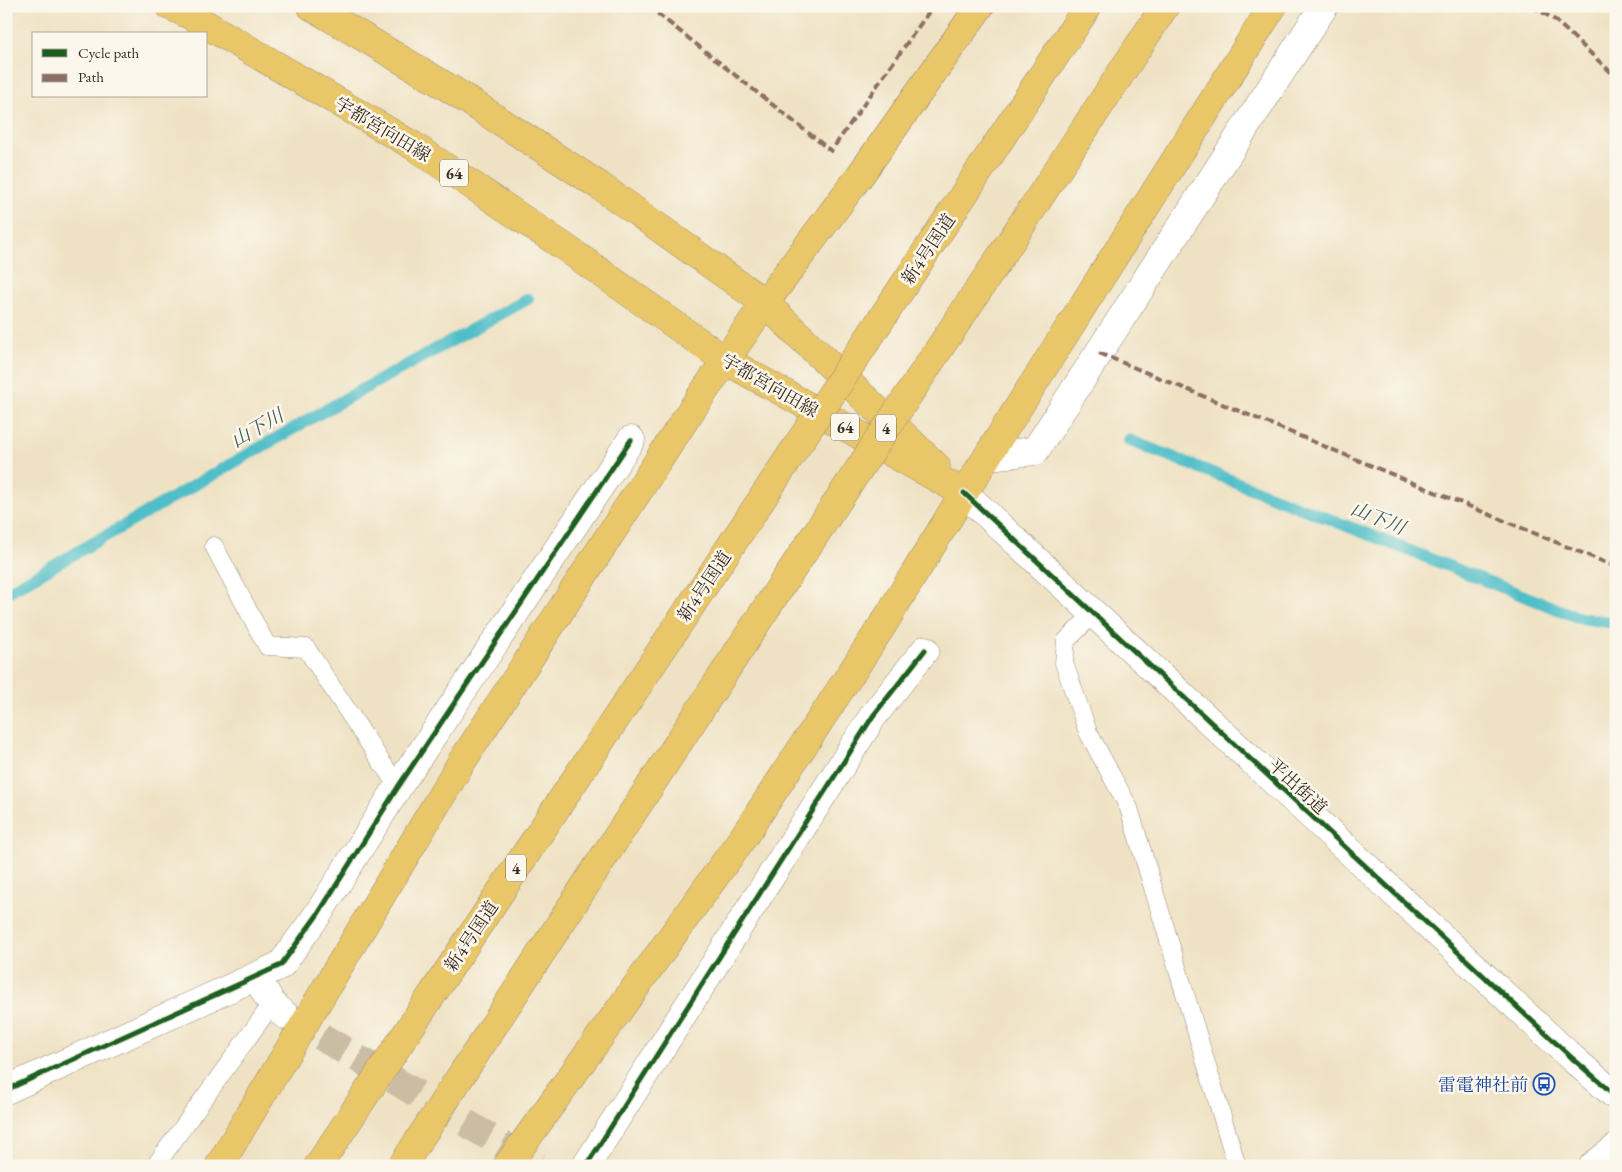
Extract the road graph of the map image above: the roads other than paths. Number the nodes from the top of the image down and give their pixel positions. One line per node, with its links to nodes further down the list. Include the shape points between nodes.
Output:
1 (170, 6): 9 (main road, 宇都宮向田線 / 64, via 412,145)
2 (311, 6): 8 (main road, 64, via 449,88 592,181)
3 (980, 6): 8 (main road)
4 (1088, 6): 24 (main road, 新4号国道 / 4, bridge)
5 (1165, 6): 25 (main road, 4, bridge)
6 (1273, 6): 11 (main road)
7 (1324, 6): 11 (street, via 1035,451)
8 (765, 303): 9 (main road); 12 (main road, 64)
9 (725, 360): 12 (main road, 宇都宮向田線 / 64); 23 (main road, via 461,763)
10 (631, 440): 16 (street)
11 (988, 456): 12 (main road)
12 (964, 493): 14 (street, 平出街道); 26 (main road, via 884,623 744,836)
13 (214, 546): 16 (lane, via 268,646 306,648)
14 (1093, 614): 20 (street, 平出街道); 28 (lane, via 1066,641 1064,663 1088,732 1129,808)
15 (925, 650): 27 (street, via 873,716)
16 (398, 787): 17 (street, via 318,914 281,965)
17 (256, 976): 18 (street); 19 (street)
18 (279, 1009): 22 (lane)
19 (6, 1090)
20 (1616, 1096)
21 (1616, 1148): 29 (street)
22 (155, 1166)
23 (219, 1166)
24 (318, 1166)
25 (402, 1166)
26 (507, 1166)
27 (586, 1166)
28 (1237, 1166)
29 (1593, 1166)

